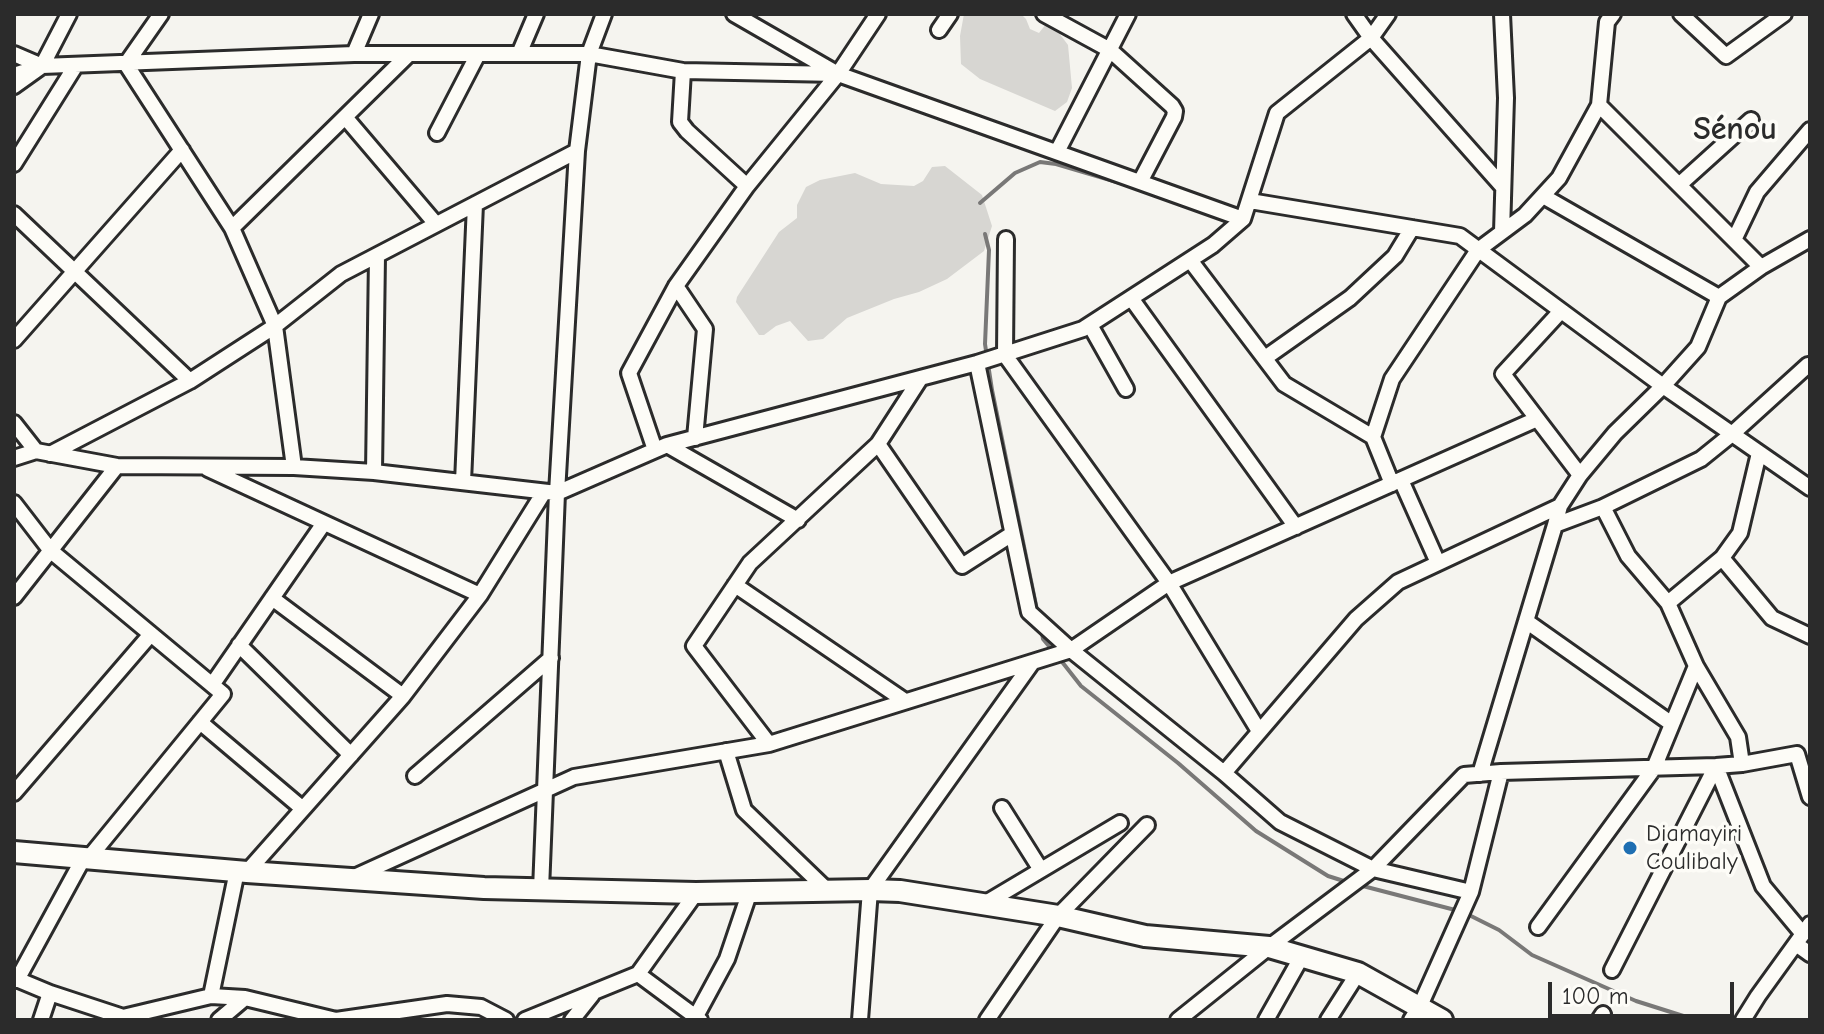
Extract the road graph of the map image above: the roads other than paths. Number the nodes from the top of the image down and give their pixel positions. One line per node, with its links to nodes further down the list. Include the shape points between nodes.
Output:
1 (69, 14): 28 (street)
2 (161, 14): 26 (street)
3 (371, 14): 21 (street)
4 (536, 14): 24 (street)
5 (604, 14): 25 (street)
6 (734, 14): 30 (street)
7 (878, 14): 30 (street)
8 (950, 14): 17 (street)
9 (1044, 14): 19 (street)
10 (1128, 14): 19 (street)
11 (1354, 14): 18 (street)
12 (1388, 14): 18 (street)
13 (1502, 14): 45 (street)
14 (1613, 14): 33 (street, via 1607,22)
15 (1681, 14): 16 (street, via 1726,56)
16 (1784, 14)
17 (939, 30)
18 (1371, 38): 45 (street); 47 (street, via 1277,113)
19 (1110, 50): 40 (street); 42 (street, via 1175,111)
20 (14, 54): 28 (street)
21 (354, 54): 22 (street); 26 (street)
22 (409, 54): 23 (street); 34 (street)
23 (478, 54): 24 (street); 37 (street)
24 (519, 54): 25 (street)
25 (589, 54): 29 (street); 39 (street)
26 (126, 64): 27 (street); 38 (street)
27 (76, 65): 28 (street); 41 (street)
28 (42, 66): 31 (street); 32 (street)
29 (683, 71): 30 (street); 44 (street, via 680,122)
30 (838, 74): 40 (street); 44 (street)
31 (14, 75)
32 (14, 86)
33 (1599, 105): 43 (street); 46 (street, via 1559,178)
34 (345, 117): 51 (street); 52 (street)
35 (1751, 120): 43 (street)
36 (1810, 130): 57 (street, via 1757,192)
37 (437, 133)
38 (182, 150): 52 (street); 62 (street)
39 (577, 151): 48 (street); 96 (street)
40 (1057, 152): 42 (street)
41 (14, 164)
42 (1140, 182): 50 (street)
43 (1679, 185): 57 (street)
44 (747, 186): 63 (street)
45 (1503, 187): 54 (street)
46 (1543, 196): 54 (street); 64 (street)
47 (1250, 201): 50 (street); 53 (street)
48 (475, 204): 51 (street); 93 (street)
49 (14, 214): 62 (street)
50 (1243, 219): 60 (street)
51 (436, 224): 59 (street)
52 (232, 228): 68 (street)
53 (1412, 228): 58 (street, via 1460,236); 71 (street, via 1395,256 1350,298)
54 (1502, 232): 58 (street)
55 (1006, 239): 70 (street)
56 (1810, 239): 61 (street)
57 (1734, 240): 61 (street)
58 (1478, 250): 66 (street); 81 (street, via 1392,379)
59 (377, 256): 68 (street, via 341,274); 91 (street)
60 (1190, 260): 65 (street); 71 (street)
61 (1761, 267): 64 (street)
62 (74, 271): 69 (street); 75 (street)
63 (676, 286): 82 (street, via 705,329); 84 (street, via 629,373)
64 (1719, 297): 76 (street, via 1698,347)
65 (1131, 298): 67 (street); 103 (street)
66 (1561, 311): 76 (street); 78 (street, via 1503,374)
67 (1090, 325): 70 (street); 77 (street)
68 (275, 326): 75 (street); 90 (street)
69 (14, 340)
70 (1005, 355): 72 (street); 108 (street)
71 (1265, 358): 81 (street, via 1284,384)
72 (977, 363): 74 (street); 104 (street)
73 (1810, 368): 80 (street)
74 (920, 379): 82 (street); 83 (street)
75 (190, 381): 85 (street)
76 (1663, 386): 80 (street); 92 (street)
77 (1126, 389)
78 (1537, 419): 92 (street); 94 (street)
79 (14, 423): 85 (street)
80 (1732, 434): 86 (street); 99 (street, via 1701,459)
81 (1373, 437): 94 (street)
82 (695, 438): 84 (street)
83 (878, 444): 100 (street); 104 (street, via 962,566)
84 (661, 447): 96 (street); 100 (street)
85 (43, 452): 87 (street); 88 (street)
86 (1759, 453): 95 (street); 106 (street, via 1740,533)
87 (14, 458)
88 (117, 466): 89 (street); 105 (street)
89 (202, 466): 90 (street); 101 (street)
90 (294, 467): 91 (street)
91 (374, 472): 93 (street)
92 (1580, 475): 98 (street)
93 (463, 482): 96 (street)
94 (1397, 482): 103 (street); 107 (street)
95 (1810, 488)
96 (550, 493): 110 (street); 119 (street)
97 (14, 503): 105 (street)
98 (1560, 506): 102 (street); 107 (street)
99 (1603, 507): 102 (street); 113 (street, via 1628,556)
100 (798, 520): 109 (street, via 750,563)
101 (324, 523): 110 (street); 112 (street)
102 (1555, 525): 114 (street)
103 (1296, 527): 108 (street)
104 (1012, 534): 118 (street, via 1029,612)
105 (51, 551): 111 (street); 115 (street)
106 (1722, 558): 113 (street); 116 (street, via 1772,618)
107 (1438, 563): 127 (street, via 1398,582 1356,619)
108 (1169, 583): 118 (street); 127 (street)
109 (735, 585): 124 (street); 128 (street, via 694,646)
110 (480, 595): 123 (street)
111 (14, 597)
112 (272, 598): 117 (street); 123 (street)
113 (1668, 603): 121 (street)
114 (1526, 621): 126 (street); 136 (street)
115 (151, 634): 122 (street); 139 (street)
116 (1810, 636)
117 (239, 645): 122 (street); 130 (street)
118 (1071, 650): 120 (street); 135 (street)
119 (551, 658): 137 (street); 138 (street)
120 (1033, 663): 124 (street); 153 (street)
121 (1696, 666): 126 (street); 131 (street, via 1738,737)
122 (212, 685): 125 (street, via 223,694)
123 (403, 696): 130 (street)
124 (905, 701): 128 (street)
125 (200, 722): 142 (street); 146 (street)
126 (1672, 724): 133 (street)
127 (1259, 731): 135 (street)
128 (769, 744): 129 (street)
129 (726, 751): 138 (street, via 574,777); 152 (street, via 744,810)
130 (351, 755): 142 (street)
131 (1742, 764): 132 (street); 140 (street, via 1797,754)
132 (1716, 766): 133 (street); 160 (street, via 1763,886); 164 (street)
133 (1654, 768): 134 (street); 159 (street)
134 (1501, 772): 136 (street); 155 (street)
135 (1224, 773): 147 (street, via 1280,822)
136 (1480, 774): 147 (street, via 1464,775)
137 (415, 776)
138 (545, 790): 150 (street); 151 (street)
139 (14, 793)
140 (1810, 797)
141 (1002, 808): 148 (street)
142 (303, 809): 149 (street)
143 (1120, 823): 148 (street)
144 (1147, 825): 158 (street)
145 (14, 852): 146 (street)
146 (86, 859): 149 (street); 167 (street)
147 (1373, 869): 155 (street); 161 (street)
148 (1041, 870): 157 (street)
149 (242, 872): 150 (street); 170 (street)
150 (350, 879): 151 (street)
151 (541, 890): 156 (street)
152 (827, 890): 153 (street); 154 (street)
153 (870, 890): 157 (street); 180 (street)
154 (750, 891): 156 (street); 173 (street, via 727,959)
155 (1471, 892): 172 (street)
156 (696, 893): 166 (street)
157 (984, 904): 158 (street)
158 (1058, 916): 161 (street, via 1145,936); 181 (street)
159 (1538, 927)
160 (1803, 934): 162 (street); 186 (street)
161 (1269, 947): 163 (street); 182 (street)
162 (1810, 954)
163 (1302, 956): 165 (street); 183 (street)
164 (1612, 970)
165 (1358, 973): 172 (street); 184 (street)
166 (638, 974): 169 (street); 173 (street)
167 (16, 979): 168 (street)
168 (50, 993): 170 (street, via 123,1017); 174 (street)
169 (594, 993): 178 (street); 179 (street)
170 (211, 996): 171 (street)
171 (245, 998): 175 (street); 176 (street)
172 (1415, 1013): 185 (street)
173 (697, 1019)
174 (41, 1020)
175 (219, 1020)
176 (336, 1020): 177 (street, via 447,1004 481,1007)
177 (506, 1020)
178 (525, 1020)
179 (572, 1020)
180 (860, 1020)
181 (987, 1020)
182 (1178, 1020)
183 (1266, 1020)
184 (1328, 1020)
185 (1442, 1020)
186 (1743, 1020)

